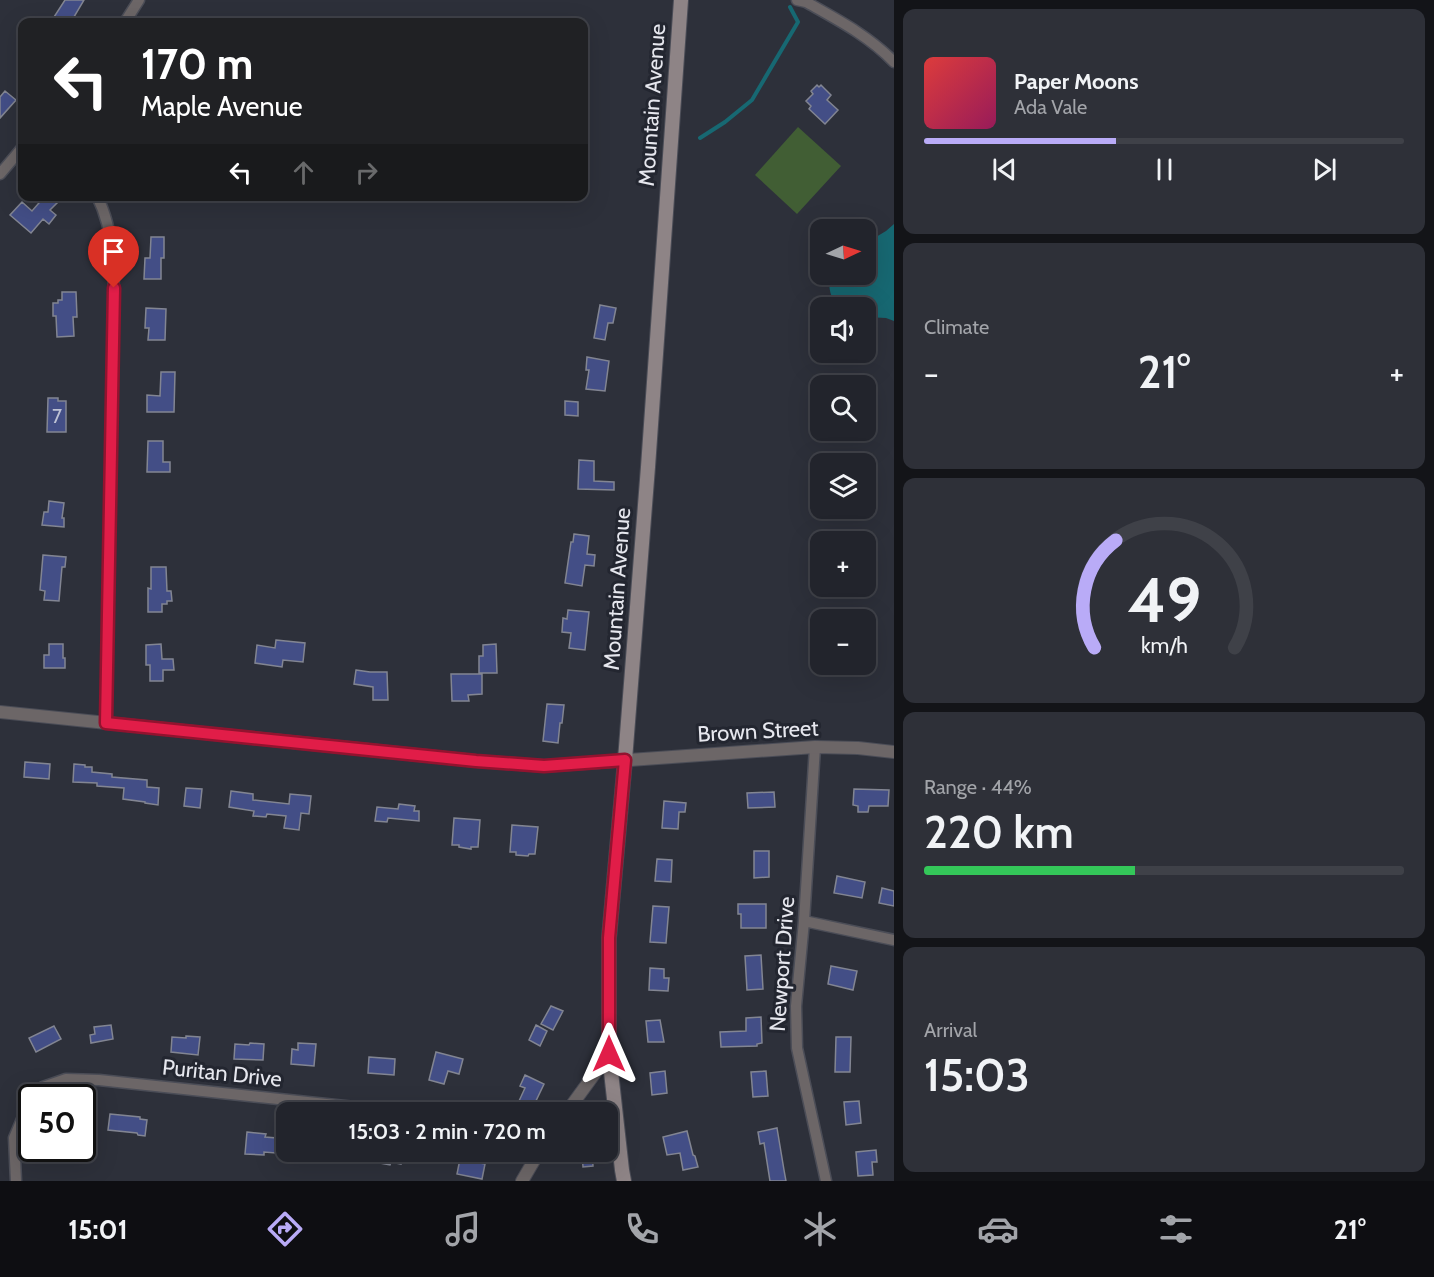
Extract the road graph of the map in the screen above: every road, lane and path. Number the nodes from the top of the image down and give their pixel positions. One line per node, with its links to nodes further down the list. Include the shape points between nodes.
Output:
1 (139, 0): 4 (street)
2 (681, 0): 13 (main road, Mountain Avenue)
3 (797, 0): 5 (street, via 857,30)
4 (128, 18)
5 (894, 62)
6 (18, 153): 7 (street)
7 (0, 174)
8 (99, 201): 10 (street, via 114,265)
9 (0, 712): 10 (street, Brown Street)
10 (106, 723): 13 (street, Brown Street, via 495,763 544,766)
11 (815, 747): 12 (street, Brown Street); 13 (street, Brown Street); 14 (street, Newport Drive)
12 (894, 752)
13 (625, 760): 16 (main road, Mountain Avenue, via 609,938)
14 (804, 921): 15 (street); 25 (street, Newport Drive, via 796,1048)
15 (894, 940)
16 (609, 1054): 19 (street); 24 (main road, Mountain Avenue)
17 (53, 1084): 18 (street, Puritan Drive, via 99,1080)
18 (307, 1102)
19 (574, 1102)
20 (18, 1129): 22 (street, Puritan Drive, via 14,1138)
21 (533, 1162): 23 (street)
22 (16, 1181)
23 (522, 1181)
24 (624, 1181)
25 (826, 1181)

